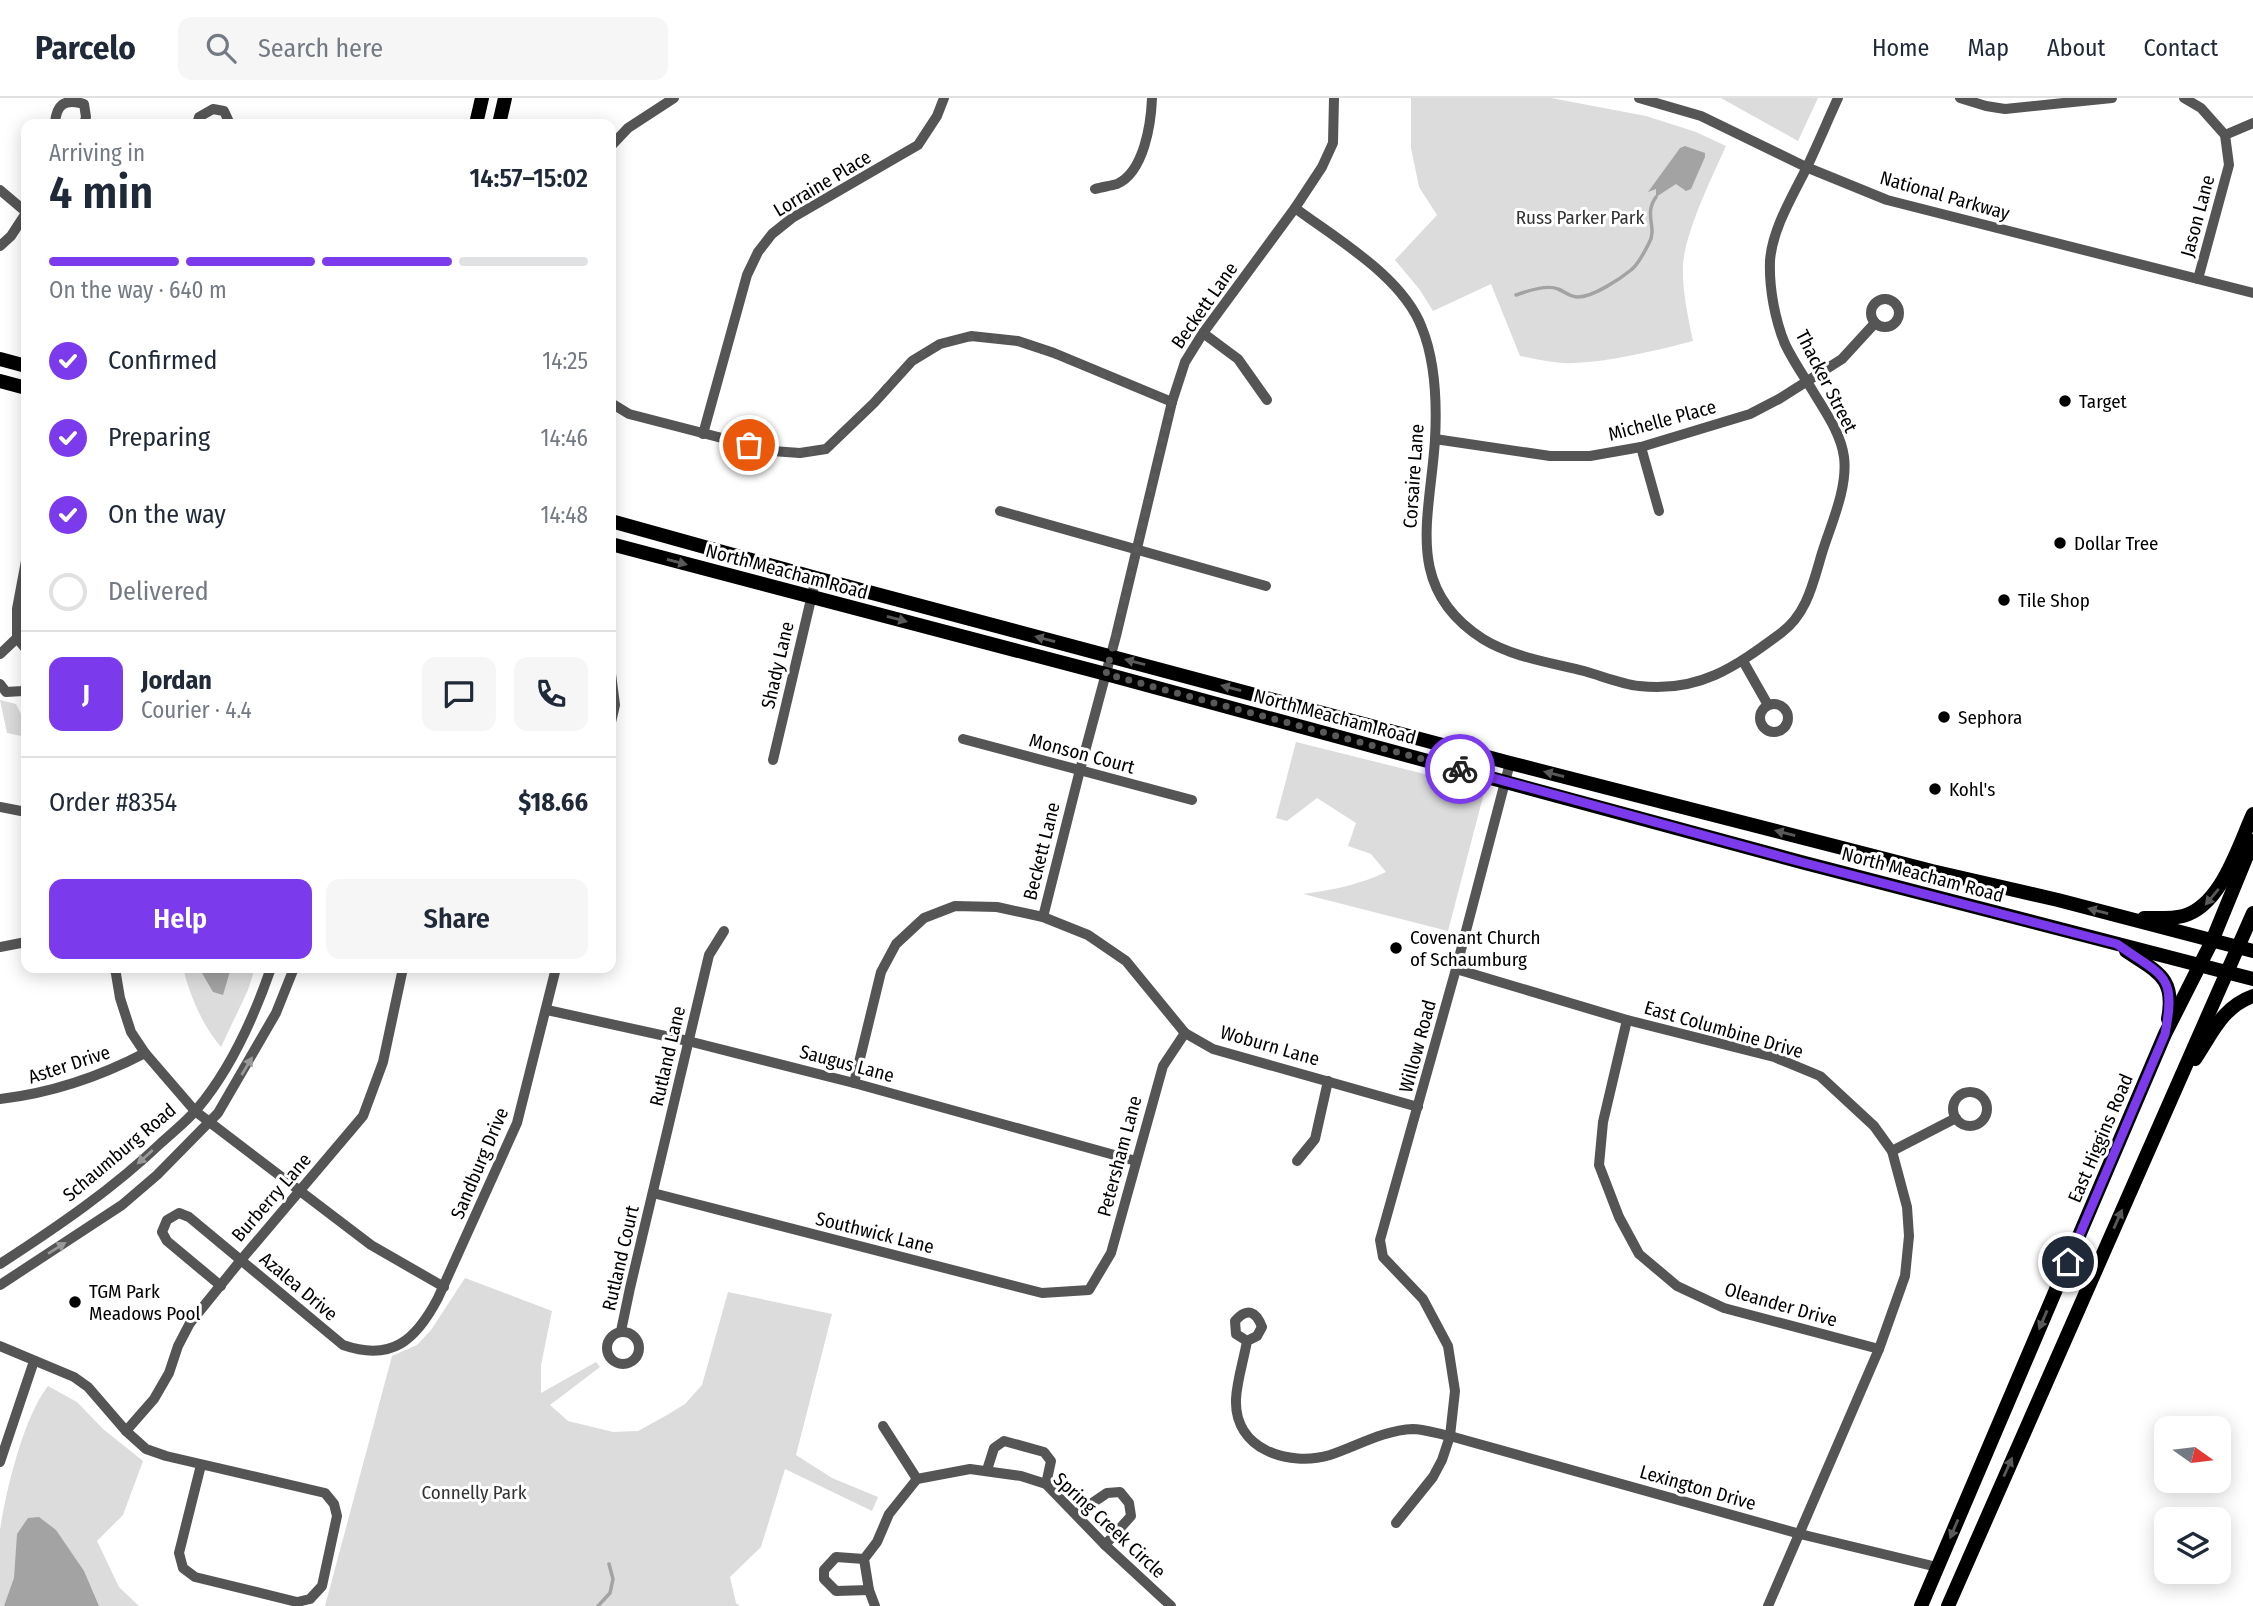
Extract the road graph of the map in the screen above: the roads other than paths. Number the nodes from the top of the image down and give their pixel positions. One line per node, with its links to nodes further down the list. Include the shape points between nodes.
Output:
1 (482, 98): 16 (main road)
2 (505, 98): 17 (main road)
3 (674, 98): 20 (street)
4 (944, 98): 40 (street, Lorraine Place, via 918,145 792,218 758,252 747,275)
5 (1152, 98): 22 (street, via 1146,142 1130,173 1118,183)
6 (1334, 98): 24 (street, Beckett Lane, via 1333,143)
7 (1639, 98): 21 (street, National Parkway, via 1701,116)
8 (1838, 98): 21 (street, Thacker Street)
9 (1960, 98): 10 (street, via 2006,109)
10 (2112, 98)
11 (2184, 98): 19 (street, via 2201,108)
12 (55, 119): 13 (street, via 59,105 73,99 84,104)
13 (86, 119)
14 (198, 119): 15 (street, via 213,109 224,111)
15 (228, 119)
16 (477, 119)
17 (500, 119)
18 (2253, 123): 19 (street)
19 (2225, 135): 28 (street, Jason Lane, via 2229,165)
20 (616, 141)
21 (1807, 167): 28 (street, National Parkway, via 1887,200); 35 (street, Thacker Street, via 1783,214 1770,258 1772,298 1785,344)
22 (1095, 189)
23 (2, 196): 25 (street)
24 (1295, 208): 31 (street, Beckett Lane); 41 (street, Corsaire Lane, via 1384,274 1414,309 1434,370)
25 (21, 209)
26 (21, 214): 27 (street, via 11,236)
27 (0, 246)
28 (2199, 279): 29 (street, National Parkway)
29 (2253, 293)
30 (1875, 323): 35 (street, Michelle Place, via 1842,359)
31 (1203, 333): 37 (street, via 1238,359); 38 (street, Beckett Lane, via 1185,362)
32 (0, 359): 33 (main road)
33 (21, 365)
34 (0, 381): 36 (main road)
35 (1807, 382): 42 (street, Michelle Place, via 1750,414); 56 (street, Thacker Street, via 1837,432 1844,458 1843,486 1808,598 1795,623)
36 (21, 387)
37 (1267, 400)
38 (1172, 402): 40 (street, via 1030,345 971,337 940,344 912,361 826,449 772,451); 47 (street, Beckett Lane)
39 (616, 406): 40 (street, via 629,414)
40 (703, 433)
41 (1435, 439): 42 (street, Michelle Place, via 1550,456 1590,456); 56 (street, Corsaire Lane, via 1427,497 1431,573 1449,609 1485,640 1637,686 1698,683)
42 (1641, 447): 44 (street)
43 (1000, 511): 47 (street)
44 (1659, 511)
45 (616, 522): 48 (main road, North Meacham Road)
46 (616, 545): 51 (main road, North Meacham Road, one-way to 51)
47 (1137, 551): 49 (street); 55 (street, Beckett Lane)
48 (816, 578): 51 (street, Shady Lane); 55 (main road, North Meacham Road, one-way to 48)
49 (1266, 586)
50 (21, 588): 52 (street)
51 (811, 597): 57 (main road, North Meacham Road, one-way to 57); 62 (street, Shady Lane)
52 (16, 638): 53 (street); 54 (street)
53 (21, 644)
54 (0, 654)
55 (1111, 656): 57 (street, Beckett Lane); 63 (main road, North Meacham Road, one-way to 55)
56 (1743, 661): 60 (street)
57 (1106, 674): 64 (street, Beckett Lane); 65 (main road, North Meacham Road)
58 (0, 684): 59 (street, via 6,692)
59 (21, 691)
60 (1768, 705)
61 (963, 739): 64 (street, Monson Court)
62 (773, 760)
63 (1510, 763): 65 (street, Willow Road); 73 (main road, North Meacham Road, one-way to 63)
64 (1080, 770): 66 (street, Monson Court); 72 (street, Beckett Lane)
65 (1507, 782): 77 (main road, North Meacham Road); 82 (street, Willow Road)
66 (1192, 800)
67 (0, 807): 68 (street)
68 (21, 811)
69 (2253, 814): 73 (main road, one-way to 73, via 2217,892 2205,905 2182,916)
70 (2253, 841): 75 (main road, East Higgins Road)
71 (2253, 913): 79 (main road)
72 (1043, 917): 93 (street, Woburn Lane, via 1088,935 1126,961); 98 (street, Woburn Lane, via 997,907 956,905 924,918 895,944 881,972)
73 (2124, 917): 75 (main road, North Meacham Road)
74 (724, 931): 95 (street, Rutland Lane, via 709,955)
75 (2212, 941): 79 (main road, North Meacham Road); 81 (main road, East Higgins Road)
76 (21, 943): 78 (street)
77 (2117, 944): 81 (main road, North Meacham Road); 94 (main road, via 2160,974 2169,989)
78 (0, 947)
79 (2237, 947): 80 (main road, North Meacham Road); 83 (main road)
80 (2253, 951)
81 (2199, 966): 83 (main road, North Meacham Road); 94 (main road, East Higgins Road)
82 (1456, 969): 92 (street, East Columbine Drive); 101 (street, Willow Road)
83 (2226, 972): 89 (main road, North Meacham Road); 99 (main road)
84 (116, 973): 96 (street, via 131,1032)
85 (269, 973): 102 (street, Schaumburg Road, via 234,1053)
86 (292, 973): 104 (street, Schaumburg Road, one-way to 86, via 260,1044)
87 (402, 973): 108 (street, Burberry Lane, via 383,1062 363,1116)
88 (555, 973): 91 (street, Sandburg Drive)
89 (2253, 979)
90 (2253, 996): 99 (main road, via 2230,1008)
91 (547, 1010): 95 (street, Saugus Lane); 114 (street, Sandburg Drive, via 517,1123)
92 (1627, 1020): 105 (street, East Columbine Drive, via 1774,1058 1820,1076 1874,1126); 119 (street, Oleander Drive, via 1603,1122 1600,1165 1639,1254 1677,1286 1724,1308)
93 (1185, 1033): 97 (street, Woburn Lane, via 1213,1049); 106 (street, Petersham Lane, via 1163,1066)
94 (2165, 1034): 134 (main road, East Higgins Road, one-way to 134)
95 (688, 1041): 98 (street, Saugus Lane); 109 (street, Rutland Lane)
96 (145, 1053): 100 (street, Aster Drive, via 86,1081); 102 (street)
97 (1328, 1081): 101 (street, Woburn Lane); 107 (street, via 1315,1139)
98 (854, 1083): 106 (street, Saugus Lane)
99 (2173, 1093): 140 (main road, one-way to 99)
100 (0, 1099)
101 (1418, 1107): 123 (street, Willow Road, via 1380,1240 1383,1257 1423,1298 1448,1346 1455,1391)
102 (195, 1111): 104 (street); 111 (street, Schaumburg Road, one-way to 111, via 144,1160)
103 (1956, 1118): 105 (street)
104 (209, 1122): 108 (street); 112 (street, Schaumburg Road, one-way to 104, via 122,1205)
105 (1892, 1151): 119 (street, East Columbine Drive, via 1907,1207 1909,1236 1905,1276)
106 (1136, 1161): 115 (street, Petersham Lane, via 1111,1253)
107 (1297, 1161)
108 (300, 1191): 110 (street, Burberry Lane); 114 (street, via 371,1245)
109 (653, 1193): 115 (street, Southwick Lane, via 1042,1293); 116 (street, Rutland Court)
110 (241, 1260): 113 (street, Burberry Lane); 113 (street, Azalea Drive, via 189,1217 179,1213 167,1220 162,1232 167,1241); 114 (street, Azalea Drive, via 343,1345 361,1351 394,1348 413,1336)
111 (0, 1264)
112 (0, 1286)
113 (221, 1286): 122 (street, Burberry Lane, via 190,1323 154,1399)
114 (444, 1287)
115 (1089, 1290)
116 (621, 1331)
117 (1247, 1340): 123 (street, Lexington Drive, via 1236,1399 1238,1419 1250,1441 1278,1457 1308,1460 1414,1429)
118 (0, 1346): 120 (street)
119 (1879, 1349): 131 (street, East Columbine Drive)
120 (34, 1361): 122 (street, via 88,1387); 124 (street)
121 (883, 1426): 127 (street)
122 (127, 1431): 125 (street, via 146,1449)
123 (1450, 1436): 130 (street, via 1433,1478); 131 (street, Lexington Drive)
124 (0, 1462)
125 (201, 1465): 125 (street, via 325,1493 334,1504 337,1516 322,1586 310,1599 297,1602 195,1577 183,1569 179,1553)
126 (987, 1470): 127 (street, Spring Creek Circle); 128 (street, Spring Creek Circle); 128 (street, via 994,1448 1004,1441 1044,1452 1052,1461)
127 (917, 1479): 133 (street, via 889,1514)
128 (1046, 1484): 129 (street, Spring Creek Circle)
129 (1076, 1514): 132 (street, Spring Creek Circle); 132 (street, via 1107,1493 1120,1492 1129,1503 1131,1516)
130 (1395, 1523)
131 (1800, 1534): 134 (street, Lexington Drive); 138 (street, East Columbine Drive)
132 (1105, 1545): 137 (street, Spring Creek Circle)
133 (864, 1559): 135 (street); 135 (street, via 836,1558 824,1570 824,1579 836,1591)
134 (1937, 1567): 139 (main road, East Higgins Road)
135 (869, 1590): 136 (street)
136 (875, 1606)
137 (1171, 1606)
138 (1768, 1606)
139 (1921, 1606)
140 (1948, 1606)

